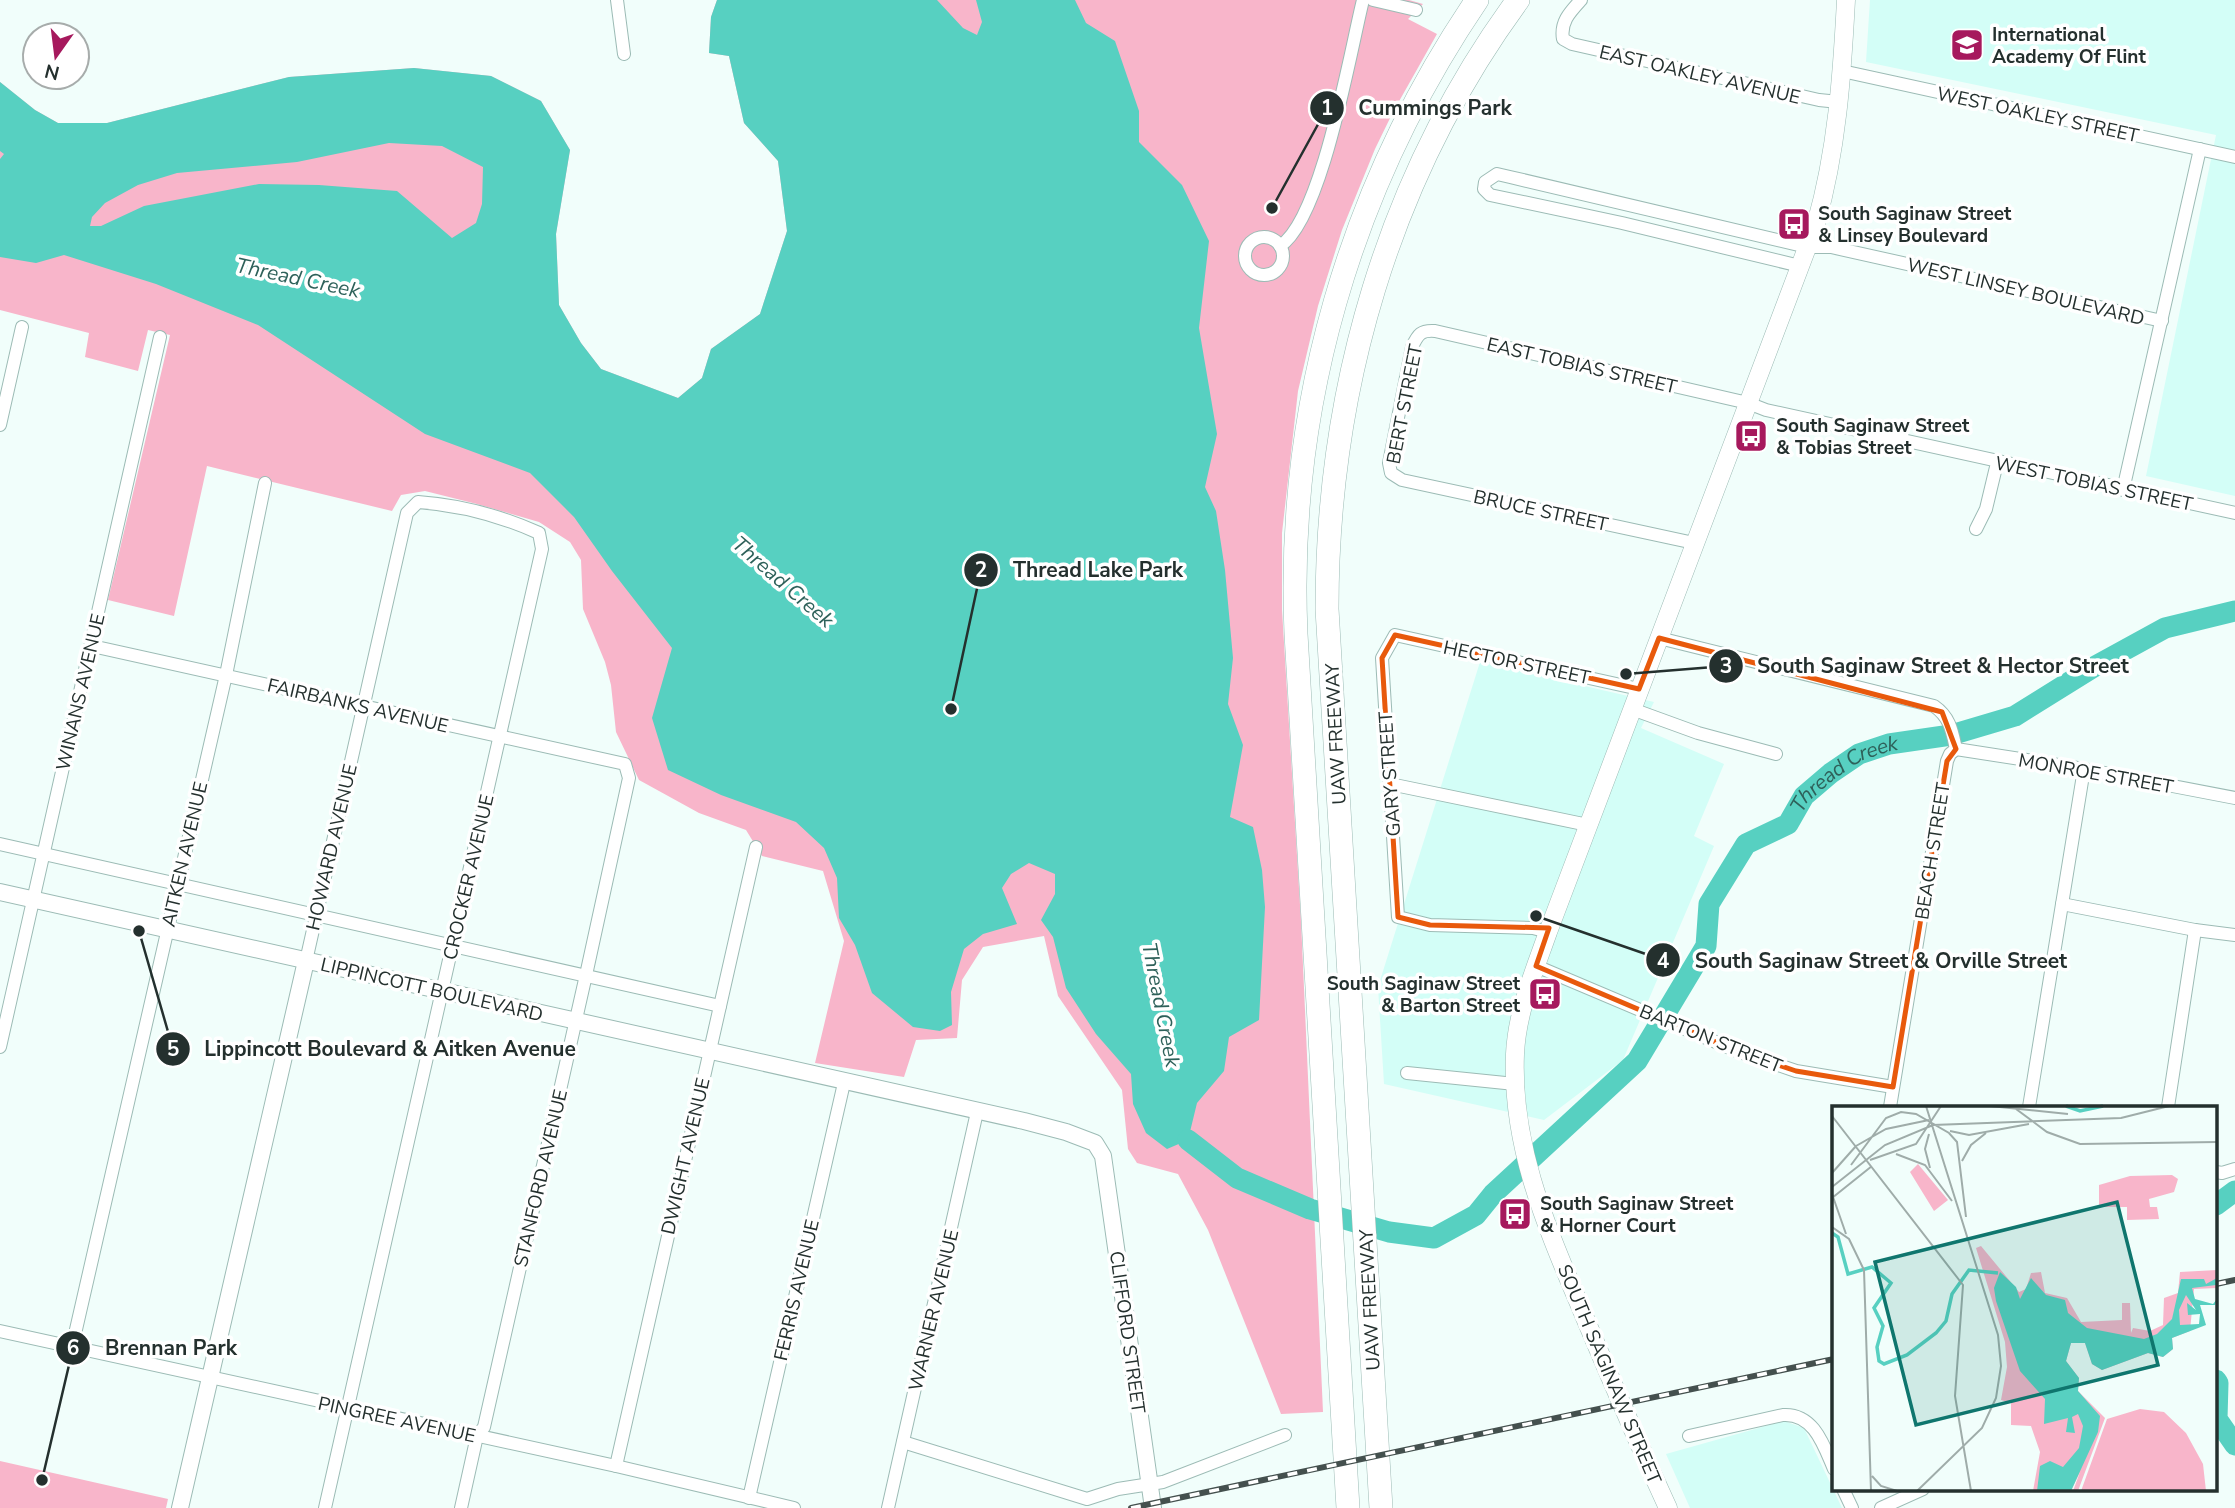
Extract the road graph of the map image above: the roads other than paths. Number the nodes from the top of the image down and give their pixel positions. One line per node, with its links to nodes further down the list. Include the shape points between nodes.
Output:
1 (617, 0): 9 (street)
2 (1363, 0): 16 (street, via 1323,167 1296,230)
3 (1373, 0): 8 (street)
4 (1477, 0): 98 (highway, UAW FREEWAY, via 1416,100 1362,218 1323,345 1299,483 1294,557 1296,634)
5 (1518, 0): 99 (highway, UAW FREEWAY, via 1452,103 1401,208 1356,352 1332,485 1327,609)
6 (1581, 0): 11 (street, EAST OAKLEY AVENUE, via 1562,28 1563,39 1578,47)
7 (1846, 0): 10 (main road, SOUTH SAGINAW STREET)
8 (1416, 10)
9 (624, 54)
10 (1842, 71): 11 (main road, SOUTH SAGINAW STREET); 12 (street, WEST OAKLEY STREET)
11 (1839, 102): 17 (main road, SOUTH SAGINAW STREET, via 1830,168)
12 (2200, 149): 13 (street, WEST OAKLEY STREET); 19 (street)
13 (2235, 157)
14 (1627, 203): 15 (street); 15 (street, WEST LINSEY BOULEVARD, via 1497,174 1485,182 1490,195); 17 (street, WEST LINSEY BOULEVARD)
15 (1622, 223): 18 (street)
16 (1280, 246)
17 (1807, 247): 18 (main road, SOUTH SAGINAW STREET); 19 (street, WEST LINSEY BOULEVARD, via 1831,247)
18 (1800, 266): 23 (main road, SOUTH SAGINAW STREET)
19 (2162, 321): 28 (street)
20 (22, 327): 24 (street)
21 (1417, 335): 23 (street, EAST TOBIAS STREET, via 1435,331); 26 (street, BERT STREET, via 1389,463)
22 (160, 337): 35 (street, WINANS AVENUE)
23 (1748, 403): 25 (street, WEST TOBIAS STREET); 32 (main road, SOUTH SAGINAW STREET)
24 (0, 425)
25 (1997, 463): 28 (street, WEST TOBIAS STREET); 31 (street)
26 (1391, 472): 32 (street, BRUCE STREET, via 1402,480)
27 (265, 483): 36 (street, AITKEN AVENUE)
28 (2123, 490): 30 (street, WEST TOBIAS STREET)
29 (407, 513): 38 (street, HOWARD AVENUE); 40 (street, CROCKER AVENUE, via 418,502 450,504 540,533 542,549)
30 (2235, 513)
31 (1976, 529)
32 (1693, 543): 34 (main road, SOUTH SAGINAW STREET)
33 (1395, 635): 37 (street, HECTOR STREET); 45 (street, GARY STREET, via 1382,658)
34 (1659, 638): 37 (main road, SOUTH SAGINAW STREET); 41 (street, via 1934,706 1951,725)
35 (92, 646): 36 (street, FAIRBANKS AVENUE); 50 (street, WINANS AVENUE)
36 (226, 675): 38 (street, FAIRBANKS AVENUE); 51 (street, AITKEN AVENUE)
37 (1639, 689): 39 (main road, SOUTH SAGINAW STREET)
38 (363, 708): 40 (street, FAIRBANKS AVENUE); 55 (street, HOWARD AVENUE)
39 (1632, 709): 42 (street); 47 (main road, SOUTH SAGINAW STREET)
40 (500, 737): 43 (street, FAIRBANKS AVENUE); 60 (street, CROCKER AVENUE)
41 (1956, 749): 44 (street, MONROE STREET); 72 (street, BEACH STREET, via 1947,761)
42 (1776, 754)
43 (625, 764): 63 (street, STANFORD AVENUE, via 629,778)
44 (2084, 769): 46 (street, MONROE STREET); 54 (street)
45 (1390, 784): 47 (street); 58 (street, GARY STREET, via 1398,917 1430,925)
46 (2235, 798)
47 (1588, 825): 58 (main road, SOUTH SAGINAW STREET)
48 (0, 844): 50 (street)
49 (756, 847): 65 (street, DWIGHT AVENUE)
50 (43, 854): 51 (street); 53 (street, WINANS AVENUE)
51 (177, 883): 55 (street); 56 (street, AITKEN AVENUE)
52 (0, 892): 53 (street, LIPPINCOTT BOULEVARD)
53 (33, 900): 56 (street, LIPPINCOTT BOULEVARD); 67 (street, WINANS AVENUE)
54 (2062, 904): 57 (street); 74 (street)
55 (315, 915): 60 (street); 61 (street, HOWARD AVENUE)
56 (167, 929): 61 (street, LIPPINCOTT BOULEVARD); 79 (street, AITKEN AVENUE)
57 (2195, 930): 59 (street); 75 (street)
58 (1548, 932): 62 (main road, SOUTH SAGINAW STREET)
59 (2235, 935)
60 (453, 945): 63 (street); 64 (street, CROCKER AVENUE)
61 (306, 961): 64 (street, LIPPINCOTT BOULEVARD); 80 (street, HOWARD AVENUE)
62 (1536, 966): 71 (main road, SOUTH SAGINAW STREET, via 1517,1029); 72 (street, BARTON STREET, via 1737,1051 1796,1071)
63 (586, 975): 65 (street); 66 (street, STANFORD AVENUE)
64 (443, 990): 66 (street, LIPPINCOTT BOULEVARD); 81 (street, CROCKER AVENUE)
65 (720, 1006): 68 (street, DWIGHT AVENUE)
66 (575, 1021): 68 (street, LIPPINCOTT BOULEVARD); 83 (street, STANFORD AVENUE, via 484,1427)
67 (0, 1047)
68 (709, 1052): 70 (street, LIPPINCOTT BOULEVARD); 87 (street, DWIGHT AVENUE)
69 (1407, 1073): 71 (street)
70 (844, 1083): 76 (street, LIPPINCOTT BOULEVARD); 91 (street, FERRIS AVENUE)
71 (1515, 1084): 100 (main road, SOUTH SAGINAW STREET, via 1521,1143 1534,1190)
72 (1893, 1087): 73 (street, BEACH STREET)
73 (1890, 1106)
74 (2029, 1106)
75 (2168, 1106)
76 (977, 1112): 77 (street, LIPPINCOTT BOULEVARD, via 1066,1132 1095,1143); 85 (street, WARNER AVENUE)
77 (1102, 1156): 88 (street, CLIFFORD STREET)
78 (0, 1331): 79 (street, PINGREE AVENUE)
79 (72, 1347): 80 (street, PINGREE AVENUE)
80 (212, 1378): 81 (street, PINGREE AVENUE); 92 (street, HOWARD AVENUE)
81 (348, 1409): 83 (street, PINGREE AVENUE); 93 (street, CROCKER AVENUE)
82 (1284, 1435): 88 (street)
83 (477, 1436): 87 (street, PINGREE AVENUE); 94 (street, STANFORD AVENUE)
84 (1689, 1436): 86 (street, via 1783,1415 1799,1416 1815,1430)
85 (903, 1442): 88 (street, via 1087,1499); 96 (street, WARNER AVENUE)
86 (1832, 1465)
87 (616, 1466): 91 (street, PINGREE AVENUE)
88 (1150, 1484): 97 (street, CLIFFORD STREET)
89 (1843, 1490): 101 (street)
90 (1921, 1490): 102 (street)
91 (749, 1498): 95 (street, PINGREE AVENUE)
92 (180, 1508)
93 (325, 1508)
94 (461, 1508)
95 (794, 1508)
96 (888, 1508)
97 (1153, 1508)
98 (1348, 1508)
99 (1381, 1508)
100 (1668, 1508)
101 (1852, 1508)
102 (1881, 1508)

